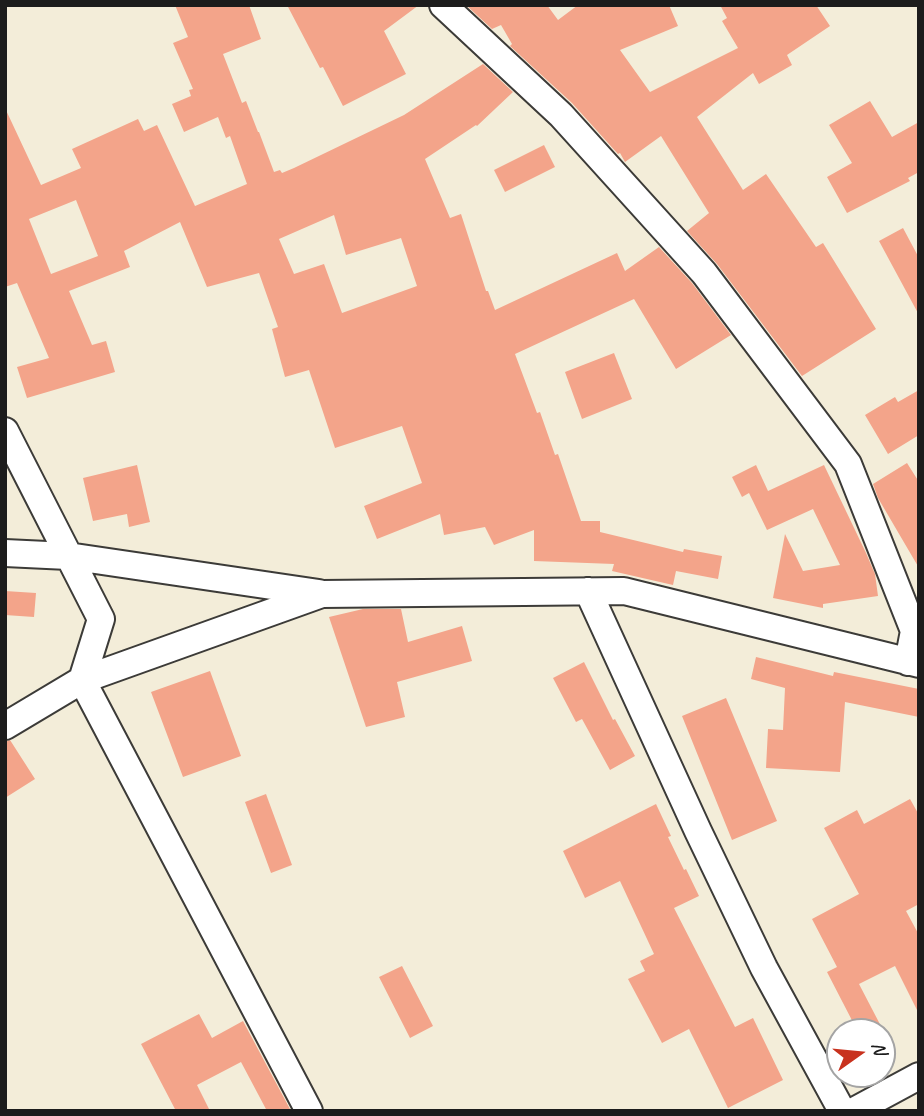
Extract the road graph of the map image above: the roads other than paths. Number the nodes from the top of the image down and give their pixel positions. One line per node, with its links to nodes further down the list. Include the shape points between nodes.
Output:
1 (443, 5): 7 (street, via 561,115 704,273 848,464)
2 (5, 431): 4 (street)
3 (5, 553): 4 (street)
4 (68, 556): 6 (street); 9 (street, via 101,619)
5 (588, 591): 6 (street); 8 (street, via 624,591); 13 (street, via 758,956)
6 (322, 594): 9 (street)
7 (916, 630): 8 (street)
8 (914, 663)
9 (82, 680): 10 (street); 12 (street)
10 (5, 726)
11 (919, 1076): 14 (street)
12 (309, 1111)
13 (842, 1111)
14 (854, 1111)

